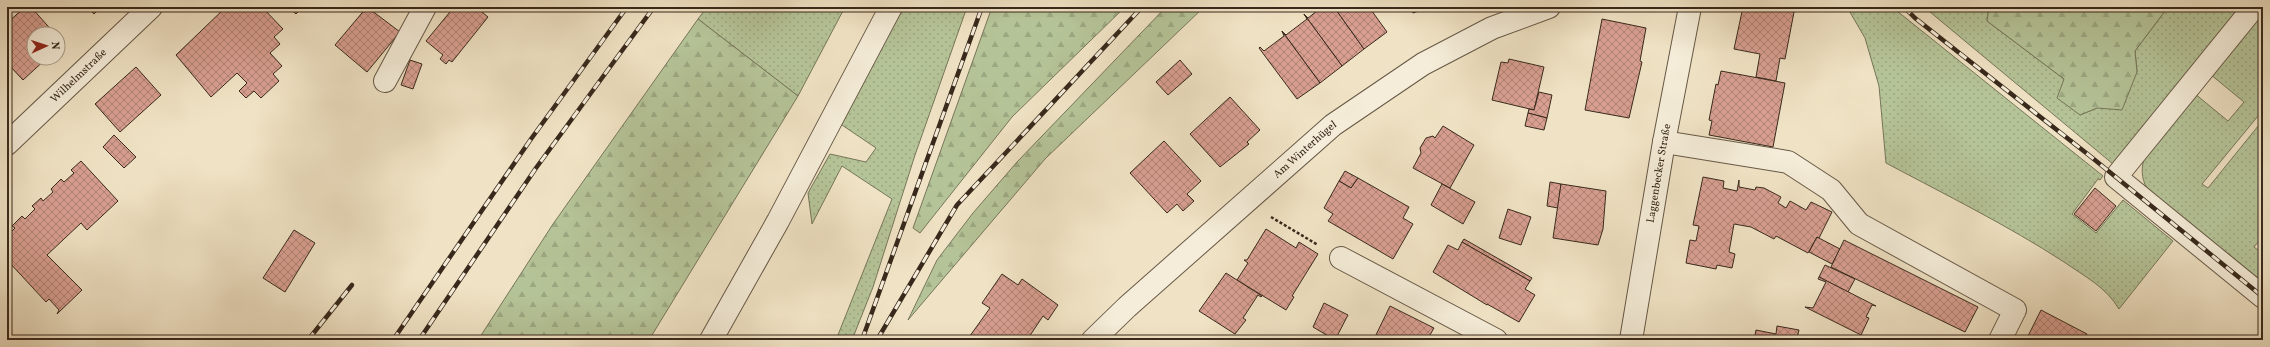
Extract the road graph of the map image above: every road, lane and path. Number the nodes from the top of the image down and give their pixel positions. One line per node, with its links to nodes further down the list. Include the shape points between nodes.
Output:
1 (151, 7): 9 (street, Wilhelmstraße)
2 (424, 7): 7 (street)
3 (891, 7): 13 (street, via 778,221)
4 (1549, 7): 10 (street, Am Winterhügel, via 1492,28 1423,64 1333,125)
5 (1690, 7): 8 (street, Laggenbecker Straße)
6 (2254, 7): 12 (street, via 2116,177)
7 (386, 81)
8 (1664, 142): 16 (street, Laggenbecker Straße); 17 (street, via 1788,162 1831,190 1859,224 2015,310)
9 (7, 144)
10 (1245, 202): 11 (path); 14 (street, Am Winterhügel)
11 (1341, 258): 15 (street)
12 (2263, 297)
13 (711, 340)
14 (1093, 340)
15 (1496, 340)
16 (1631, 340)
17 (2000, 340)

